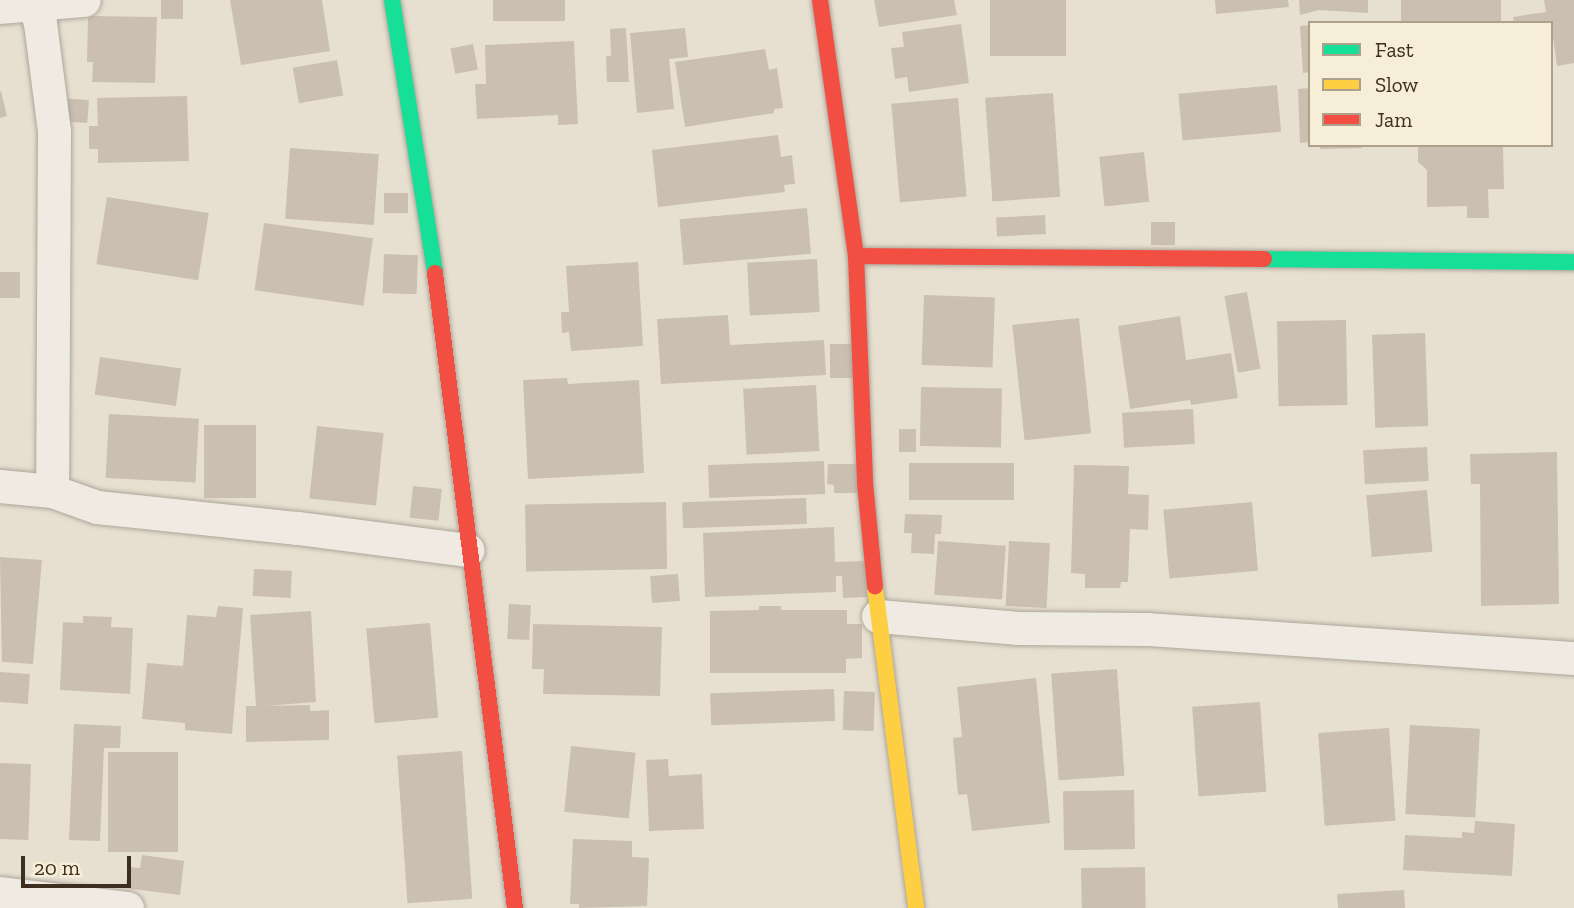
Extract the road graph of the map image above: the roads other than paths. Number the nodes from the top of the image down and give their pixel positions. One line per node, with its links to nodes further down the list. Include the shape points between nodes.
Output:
1 (84, 0): 4 (street)
2 (392, 0): 10 (street, via 442,316)
3 (820, 0): 6 (street)
4 (35, 6): 5 (street); 9 (street, via 54,131)
5 (0, 7)
6 (856, 256): 7 (street); 11 (street, via 865,483)
7 (1574, 262)
8 (0, 486): 9 (street)
9 (52, 491): 10 (street, via 97,507)
10 (468, 550): 15 (street)
11 (877, 616): 12 (street); 16 (street)
12 (1574, 658)
13 (0, 893): 14 (street)
14 (127, 908)
15 (515, 908)
16 (916, 908)

